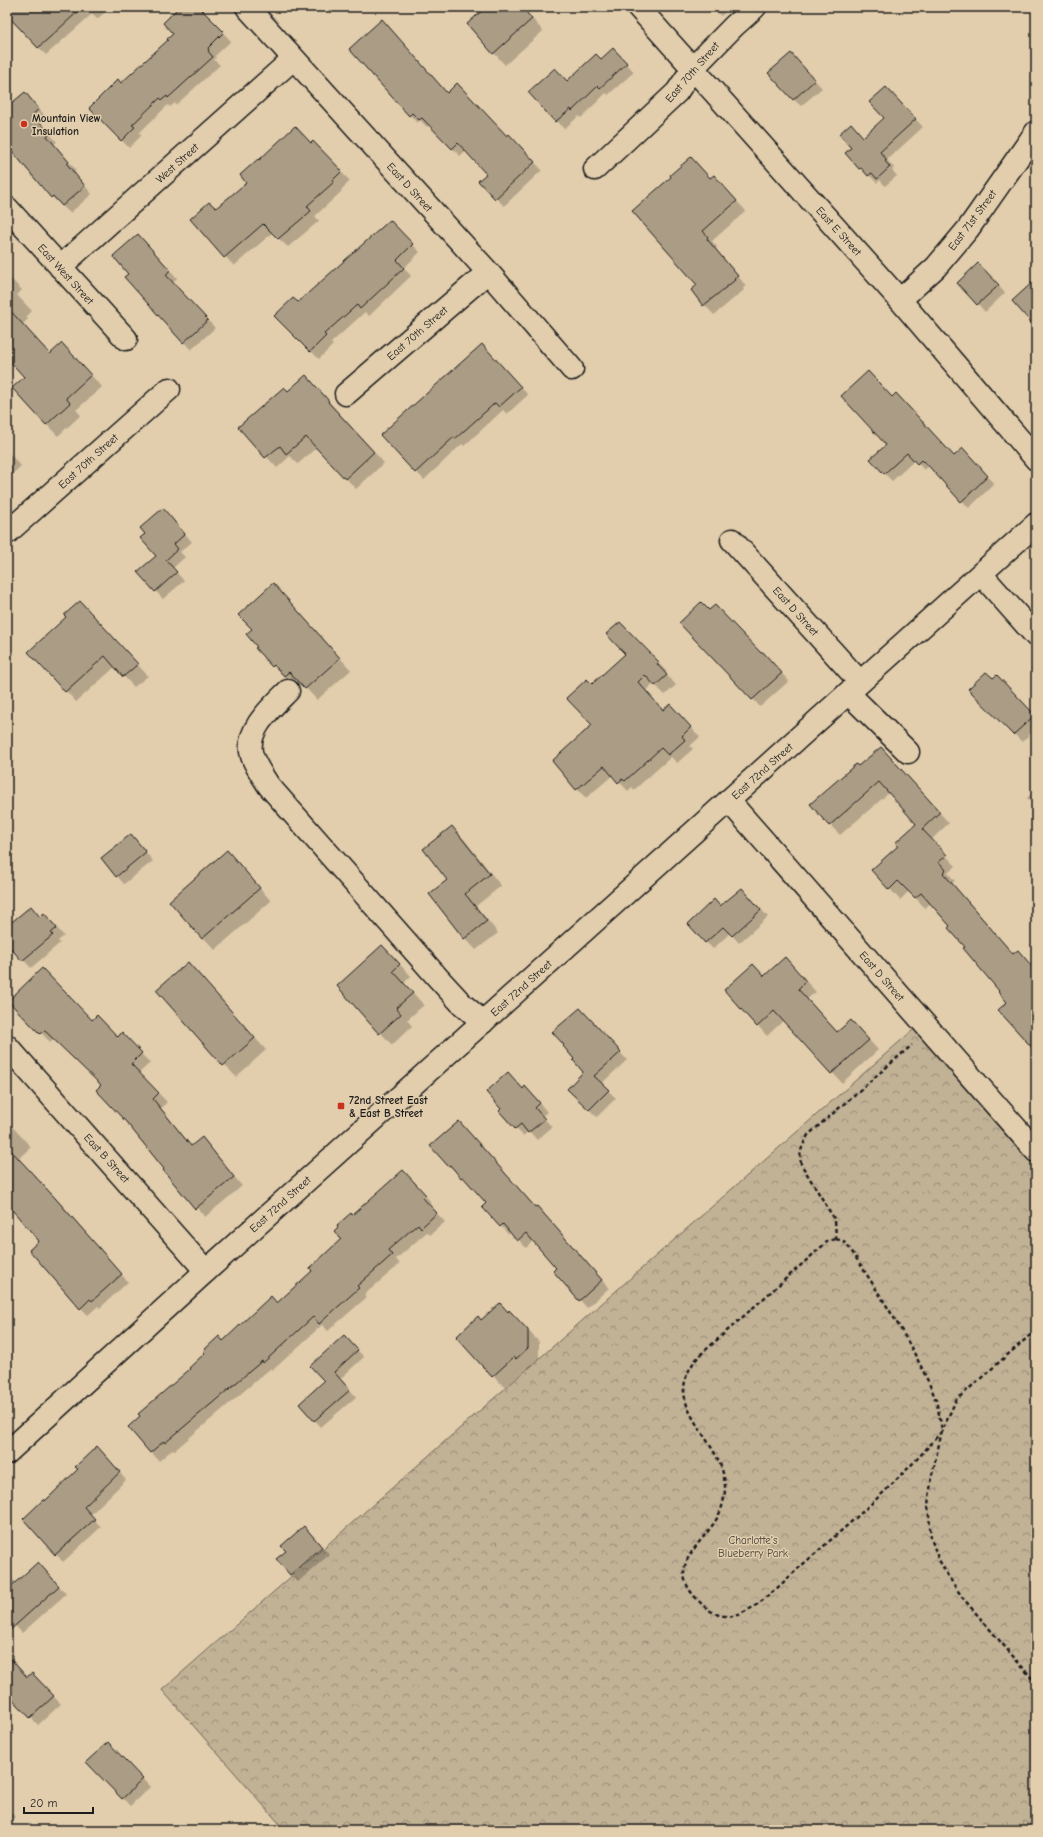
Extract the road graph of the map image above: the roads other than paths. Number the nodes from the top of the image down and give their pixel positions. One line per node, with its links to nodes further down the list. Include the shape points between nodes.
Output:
1 (247, 7): 4 (street, East D Street)
2 (638, 7): 5 (street, East E Street)
3 (755, 7): 5 (street, East 70th Street)
4 (293, 59): 9 (street, West Street); 10 (street, East D Street)
5 (693, 68): 7 (street, East 70th Street, via 676,92); 11 (street, East E Street)
6 (1036, 132): 11 (street, East 71st Street, via 968,229 936,267)
7 (595, 169)
8 (7, 208): 9 (street, East West Street)
9 (60, 267): 12 (street, East West Street)
10 (488, 272): 13 (street, East D Street); 15 (street, East 70th Street)
11 (900, 300): 16 (street, East E Street)
12 (126, 339)
13 (572, 369)
14 (169, 389): 18 (street, East 70th Street)
15 (346, 394)
16 (1036, 459)
17 (1036, 524): 20 (street, East 72nd Street)
18 (7, 533)
19 (732, 540): 22 (street, East D Street)
20 (981, 574): 21 (street); 22 (street, East 72nd Street)
21 (1036, 636)
22 (854, 688): 24 (street, East D Street); 25 (street, East 72nd Street)
23 (288, 691): 26 (street, via 265,714 253,734 252,755 260,773 444,984)
24 (908, 752)
25 (729, 801): 26 (street, East 72nd Street); 28 (street, East D Street)
26 (483, 1022): 29 (street, East 72nd Street)
27 (7, 1046): 29 (street, East B Street)
28 (1036, 1151)
29 (206, 1271): 30 (street, East 72nd Street)
30 (7, 1453)

